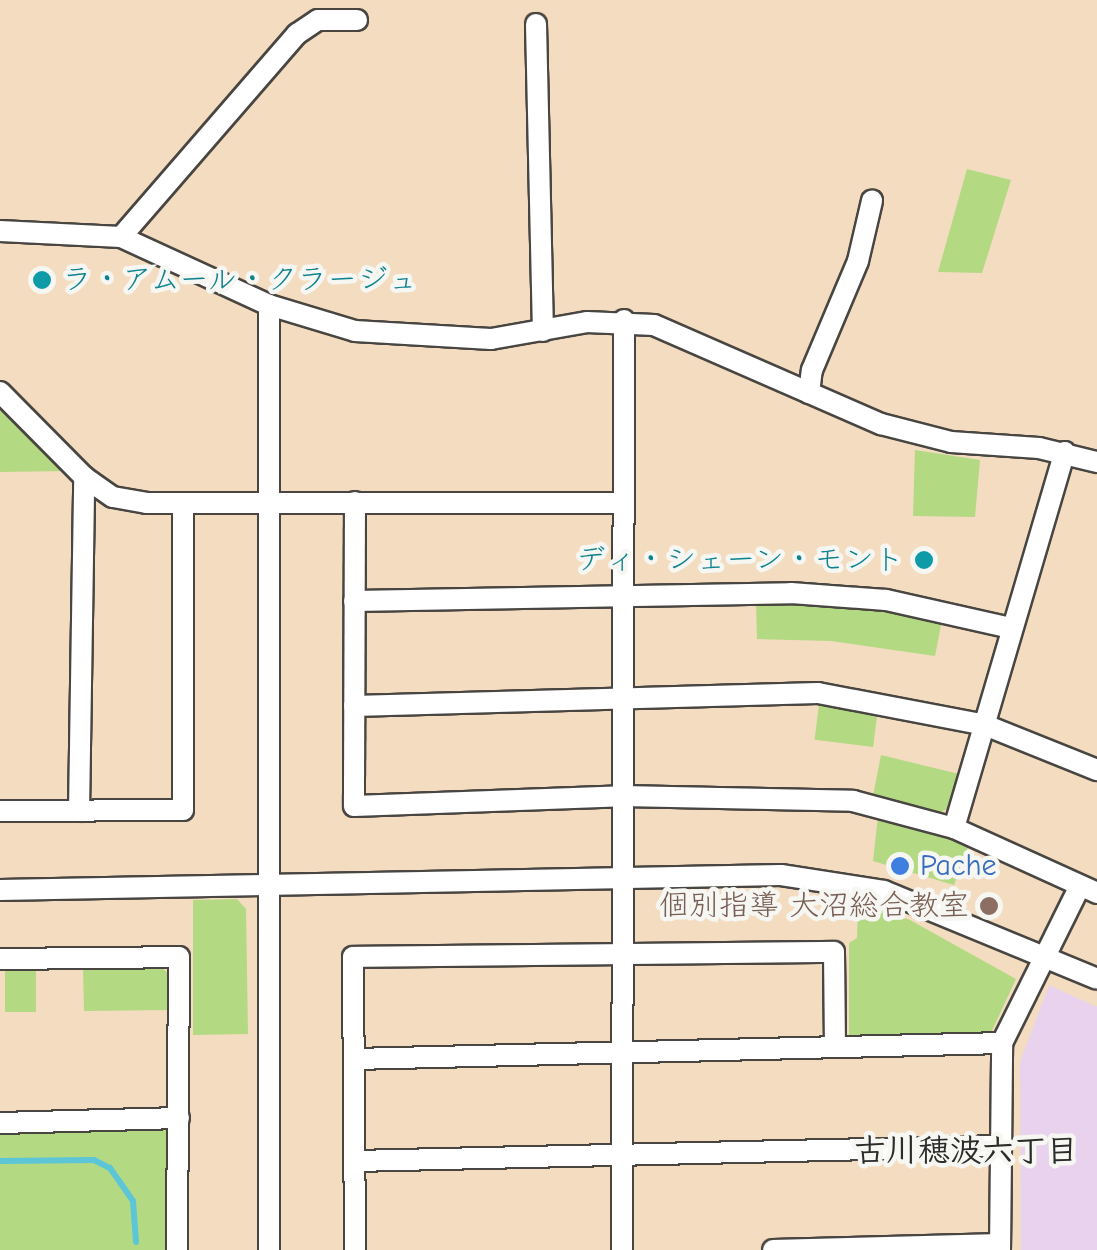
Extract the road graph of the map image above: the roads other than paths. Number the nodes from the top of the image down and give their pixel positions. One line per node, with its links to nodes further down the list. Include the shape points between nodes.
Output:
1 (357, 20): 5 (street, via 306,26)
2 (536, 24): 8 (street)
3 (872, 201): 10 (street, via 858,261 812,370)
4 (0, 230): 5 (street)
5 (121, 237): 6 (street)
6 (269, 305): 8 (street, via 329,325 408,337 491,339); 14 (street)
7 (624, 320): 8 (street); 10 (street, via 654,325); 17 (street)
8 (543, 331)
9 (0, 392): 13 (street)
10 (809, 393): 11 (street, via 916,435)
11 (1066, 452): 12 (street); 20 (street)
12 (1097, 462)
13 (84, 476): 16 (street, via 112,497); 26 (street)
14 (267, 502): 15 (street); 16 (street); 30 (street)
15 (355, 502): 17 (street); 19 (street)
16 (182, 503): 26 (street, via 183,810)
17 (623, 503): 18 (street)
18 (622, 594): 19 (street); 20 (street, via 886,600); 21 (street)
19 (354, 601): 22 (street)
20 (1010, 628): 23 (street)
21 (623, 698): 22 (street); 23 (street, via 818,694); 25 (street)
22 (354, 706): 25 (street, via 354,806)
23 (984, 724): 24 (street); 28 (street)
24 (1097, 770)
25 (622, 796): 28 (street, via 795,795 895,810); 29 (street)
26 (79, 811): 27 (street)
27 (0, 812)
28 (954, 828): 31 (street)
29 (622, 878): 30 (street); 33 (street); 34 (street, via 781,875 834,881 900,896)
30 (267, 885): 32 (street); 48 (street)
31 (1088, 889): 34 (street)
32 (0, 890)
33 (622, 954): 38 (street, via 834,952); 39 (street); 40 (street, via 353,957)
34 (1046, 955): 36 (street); 37 (street)
35 (0, 959): 41 (street, via 178,957)
36 (1097, 979)
37 (1002, 1043): 38 (street); 43 (street)
38 (835, 1047): 39 (street)
39 (622, 1052): 40 (street); 44 (street)
40 (354, 1059): 45 (street)
41 (179, 1118): 42 (street); 47 (street)
42 (0, 1123)
43 (999, 1146): 44 (street); 46 (street)
44 (622, 1156): 45 (street); 50 (street)
45 (355, 1162): 49 (street)
46 (1000, 1247): 51 (street)
47 (178, 1250)
48 (268, 1250)
49 (356, 1250)
50 (622, 1250)
51 (773, 1250)

